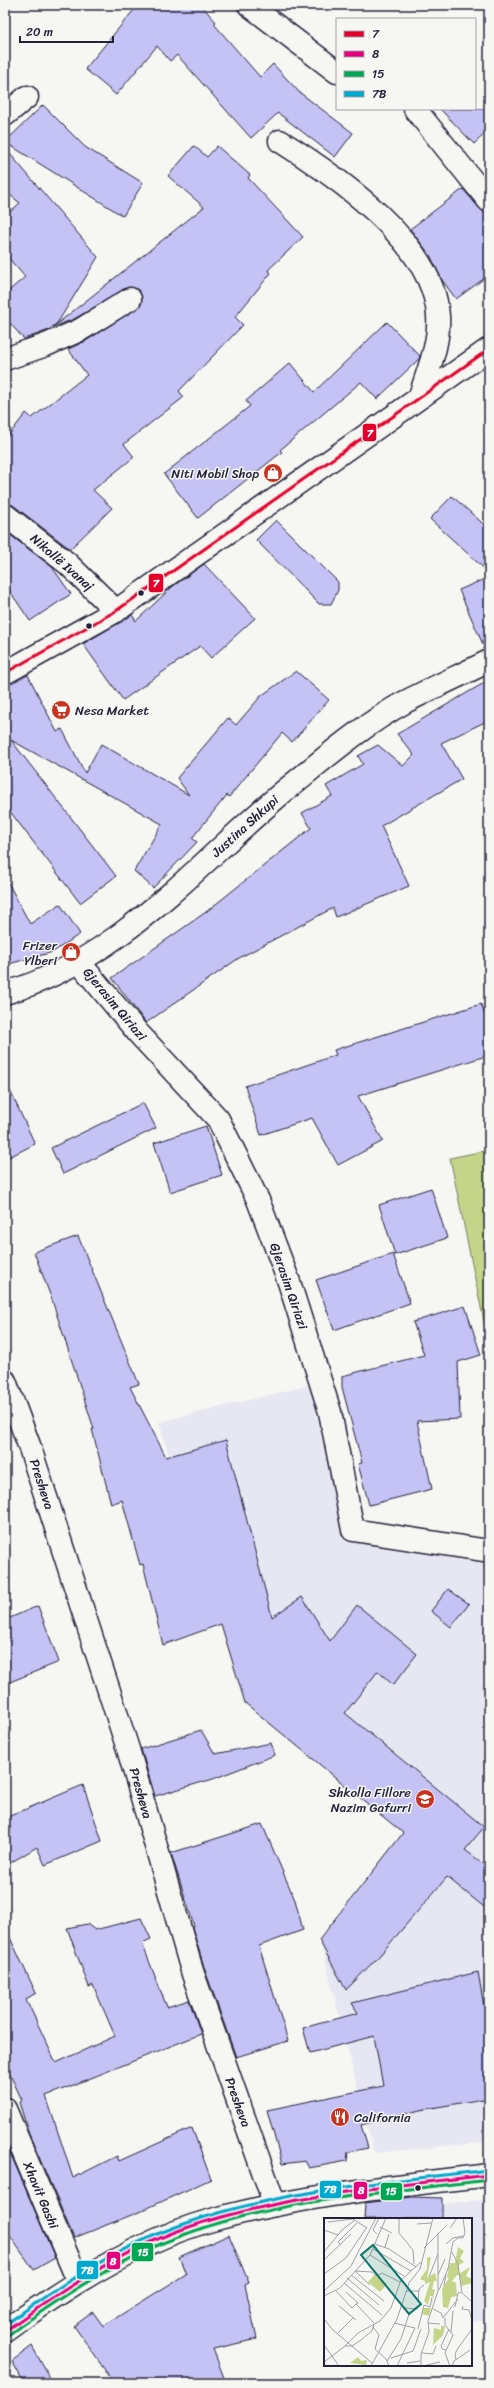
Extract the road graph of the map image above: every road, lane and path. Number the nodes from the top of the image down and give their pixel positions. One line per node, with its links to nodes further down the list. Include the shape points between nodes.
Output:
1 (249, 5): 2 (street)
2 (336, 71)
3 (27, 97): 5 (street)
4 (416, 110): 7 (street)
5 (5, 114)
6 (280, 141): 13 (street, via 328,171 369,204 407,245 430,280 438,315 436,347)
7 (489, 201)
8 (130, 299): 11 (street, via 80,330 46,346)
9 (489, 334): 12 (street)
10 (489, 349): 12 (street)
11 (5, 359)
12 (470, 362): 13 (street)
13 (420, 396): 15 (street)
14 (5, 514): 15 (street, Nikollë Ivanaj, via 67,563)
15 (116, 611): 17 (street)
16 (489, 661): 18 (street, Justina Shkupi, via 404,703 346,741 287,789 147,914)
17 (5, 673)
18 (79, 962): 19 (street, Justina Shkupi, via 30,986); 21 (street, Gjerasim Qiriazi, via 139,1034 218,1119 258,1200 289,1282 330,1412 353,1530)
19 (5, 994)
20 (5, 1380): 24 (street, Presheva, via 128,1749 193,1974)
21 (489, 1551)
22 (5, 2109): 25 (street, Xhavit Gashi)
23 (489, 2175): 24 (street, via 391,2187)
24 (275, 2206): 25 (street, via 211,2220 146,2245)
25 (78, 2281): 26 (street)
26 (5, 2330)

